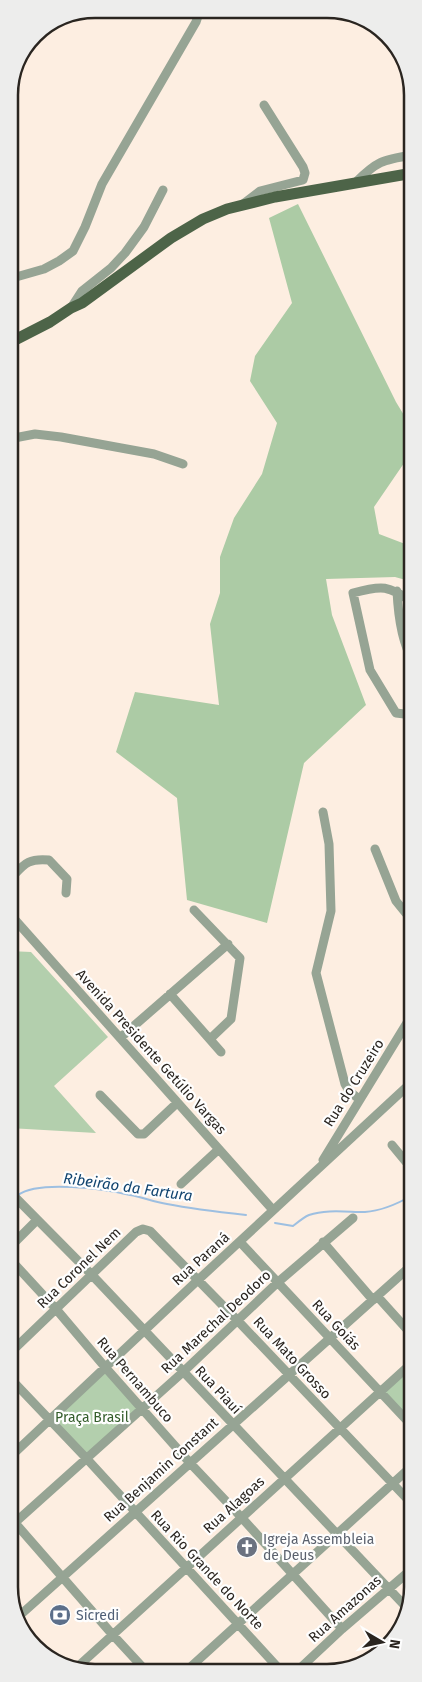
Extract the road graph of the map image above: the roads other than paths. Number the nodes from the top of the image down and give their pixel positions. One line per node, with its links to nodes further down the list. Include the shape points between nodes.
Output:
1 (198, 18): 8 (street, via 102,184 73,250 44,269)
2 (264, 106): 7 (street, via 305,173 303,180 260,191)
3 (404, 156): 5 (street, via 372,166)
4 (404, 174): 5 (main road)
5 (355, 183): 7 (main road)
6 (163, 190): 9 (street, via 144,227 125,253 82,291)
7 (244, 204): 9 (main road, via 203,219 170,238 82,304)
8 (18, 276)
9 (71, 308): 10 (main road)
10 (18, 338)
11 (18, 437): 12 (street, via 35,434 61,437 154,454)
12 (183, 464)
13 (397, 591): 14 (street); 15 (street); 16 (street, via 381,588 353,593 370,670 396,713)
14 (404, 596)
15 (404, 636)
16 (404, 714)
17 (323, 812): 32 (street, via 329,844 331,911 316,973 344,1084)
18 (375, 849): 22 (street, via 396,901)
19 (18, 870): 20 (street, via 36,859 49,860 67,879)
20 (66, 893)
21 (194, 910): 24 (street)
22 (404, 911)
23 (18, 923): 27 (street, Avenida Presidente Getúlio Vargas)
24 (228, 944): 25 (street); 28 (street, via 240,958 232,1019)
25 (170, 994): 27 (street); 28 (street)
26 (404, 1028): 32 (street, Rua do Cruzeiro)
27 (120, 1038): 33 (street, Avenida Presidente Getúlio Vargas)
28 (210, 1039): 29 (street)
29 (222, 1052)
30 (404, 1089): 35 (street, Rua Paraná)
31 (100, 1095): 33 (street, via 138,1134 144,1134)
32 (360, 1100): 34 (street, Rua do Cruzeiro)
33 (177, 1103): 37 (street, Avenida Presidente Getúlio Vargas)
34 (348, 1117): 35 (street); 39 (street, Rua do Cruzeiro)
35 (363, 1128): 39 (street, Rua Paraná)
36 (392, 1146): 38 (street)
37 (219, 1149): 40 (street); 42 (street, Avenida Presidente Getúlio Vargas)
38 (404, 1159)
39 (318, 1168): 42 (street, Rua Paraná)
40 (181, 1184)
41 (18, 1200): 44 (street, Rua Piauí)
42 (273, 1210): 47 (street, Rua Paraná)
43 (353, 1218): 48 (street, Rua Marechal Deodoro)
44 (37, 1220): 46 (street); 51 (street, Rua Piauí)
45 (150, 1231): 51 (street, Rua Coronel Nem, via 143,1228 136,1232); 52 (street, Rua Mato Grosso)
46 (18, 1239)
47 (240, 1242): 52 (street, Rua Paraná); 53 (street, Rua Goiás)
48 (323, 1242): 53 (street, Rua Marechal Deodoro); 54 (street)
49 (18, 1268): 55 (street, Rua Pernambuco)
50 (404, 1272): 54 (street, Rua Benjamin Constant)
51 (91, 1274): 55 (street, Rua Coronel Nem); 58 (street, Rua Piauí)
52 (198, 1280): 56 (street, Rua Mato Grosso); 58 (street, Rua Paraná)
53 (277, 1283): 56 (street, Rua Marechal Deodoro); 59 (street, Rua Goiás)
54 (375, 1298): 57 (street); 59 (street, Rua Benjamin Constant)
55 (56, 1309): 60 (street, Rua Coronel Nem); 61 (street, Rua Pernambuco)
56 (238, 1321): 63 (street, Rua Marechal Deodoro); 64 (street, Rua Mato Grosso)
57 (404, 1327)
58 (144, 1331): 61 (street, Rua Paraná); 63 (street, Rua Piauí)
59 (329, 1338): 64 (street, Rua Benjamin Constant); 66 (street, Rua Goiás)
60 (18, 1345)
61 (105, 1368): 67 (street, Rua Pernambuco); 69 (street, Rua Paraná)
62 (404, 1370): 66 (street, Rua Alagoas)
63 (183, 1372): 67 (street, Rua Marechal Deodoro); 70 (street, Rua Piauí)
64 (289, 1374): 70 (street, Rua Benjamin Constant); 71 (street, Rua Mato Grosso)
65 (18, 1386): 69 (street, Rua Rio Grande do Norte)
66 (380, 1392): 68 (street, Rua Goiás); 71 (street, Rua Alagoas)
67 (142, 1409): 73 (street, Rua Marechal Deodoro); 74 (street, Rua Pernambuco)
68 (404, 1417)
69 (49, 1420): 72 (street, Rua Paraná); 73 (street, Rua Rio Grande do Norte)
70 (232, 1424): 74 (street, Rua Benjamin Constant); 76 (street, Rua Piauí)
71 (339, 1428): 76 (street, Rua Alagoas); 77 (street, Rua Mato Grosso)
72 (18, 1450)
73 (87, 1459): 79 (street, Rua Rio Grande do Norte); 80 (street, Rua Marechal Deodoro)
74 (190, 1463): 79 (street, Rua Benjamin Constant); 81 (street, Rua Pernambuco)
75 (404, 1473): 77 (street)
76 (283, 1479): 81 (street, Rua Alagoas); 83 (street, Rua Piauí)
77 (391, 1484): 78 (street, Rua Mato Grosso); 83 (street)
78 (404, 1496)
79 (136, 1512): 84 (street, Rua Rio Grande do Norte); 87 (street, Rua Benjamin Constant)
80 (18, 1516)
81 (242, 1518): 84 (street, Rua Alagoas); 85 (street, Rua Pernambuco)
82 (18, 1529): 87 (street)
83 (336, 1534): 85 (street); 88 (street, Rua Piauí)
84 (186, 1567): 91 (street, Rua Rio Grande do Norte); 93 (street, Rua Alagoas)
85 (293, 1574): 91 (street); 92 (street, Rua Pernambuco)
86 (404, 1576): 88 (street, Rua Amazonas)
87 (63, 1577): 90 (street, Rua Benjamin Constant); 93 (street)
88 (389, 1589): 89 (street, Rua Piauí); 92 (street, Rua Amazonas)
89 (402, 1603)
90 (22, 1613)
91 (238, 1624): 96 (street); 97 (street, Rua Rio Grande do Norte)
92 (342, 1629): 98 (street, Rua Amazonas)
93 (112, 1634): 94 (street, Rua Alagoas); 95 (street)
94 (81, 1663)
95 (140, 1664)
96 (194, 1664)
97 (275, 1664)
98 (305, 1664)

